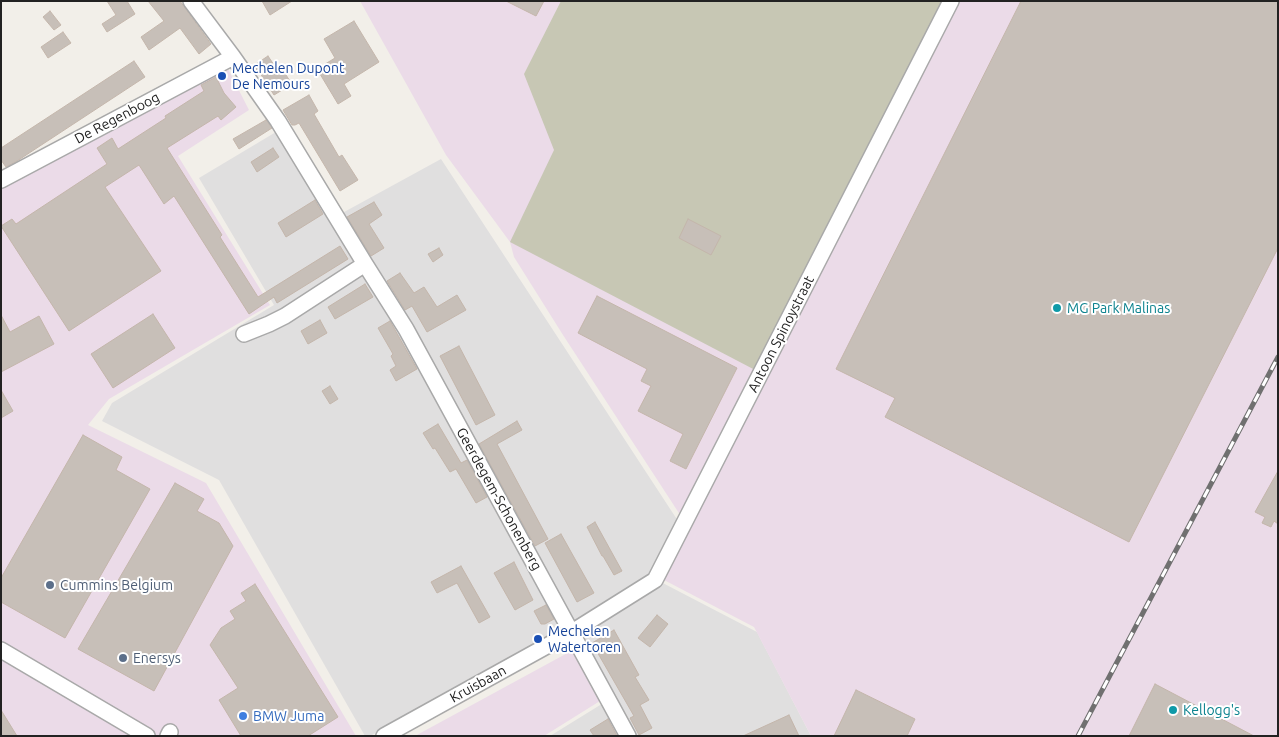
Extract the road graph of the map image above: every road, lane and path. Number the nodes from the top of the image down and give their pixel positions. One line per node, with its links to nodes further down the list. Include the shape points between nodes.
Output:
1 (191, 1): 3 (street, Geerdegem-Schonenberg)
2 (952, 1): 7 (street, Antoon Spinoystraat, via 655,580)
3 (234, 57): 4 (street, De Regenboog); 5 (street, Geerdegem-Schonenberg, via 278,121)
4 (1, 180)
5 (365, 264): 6 (street, via 285,316); 7 (street, Geerdegem-Schonenberg, via 406,329)
6 (244, 334)
7 (572, 632): 10 (street, Kruisbaan); 11 (street, Geerdegem-Schonenberg)
8 (1, 650): 9 (street)
9 (147, 736)
10 (384, 736)
11 (628, 736)

